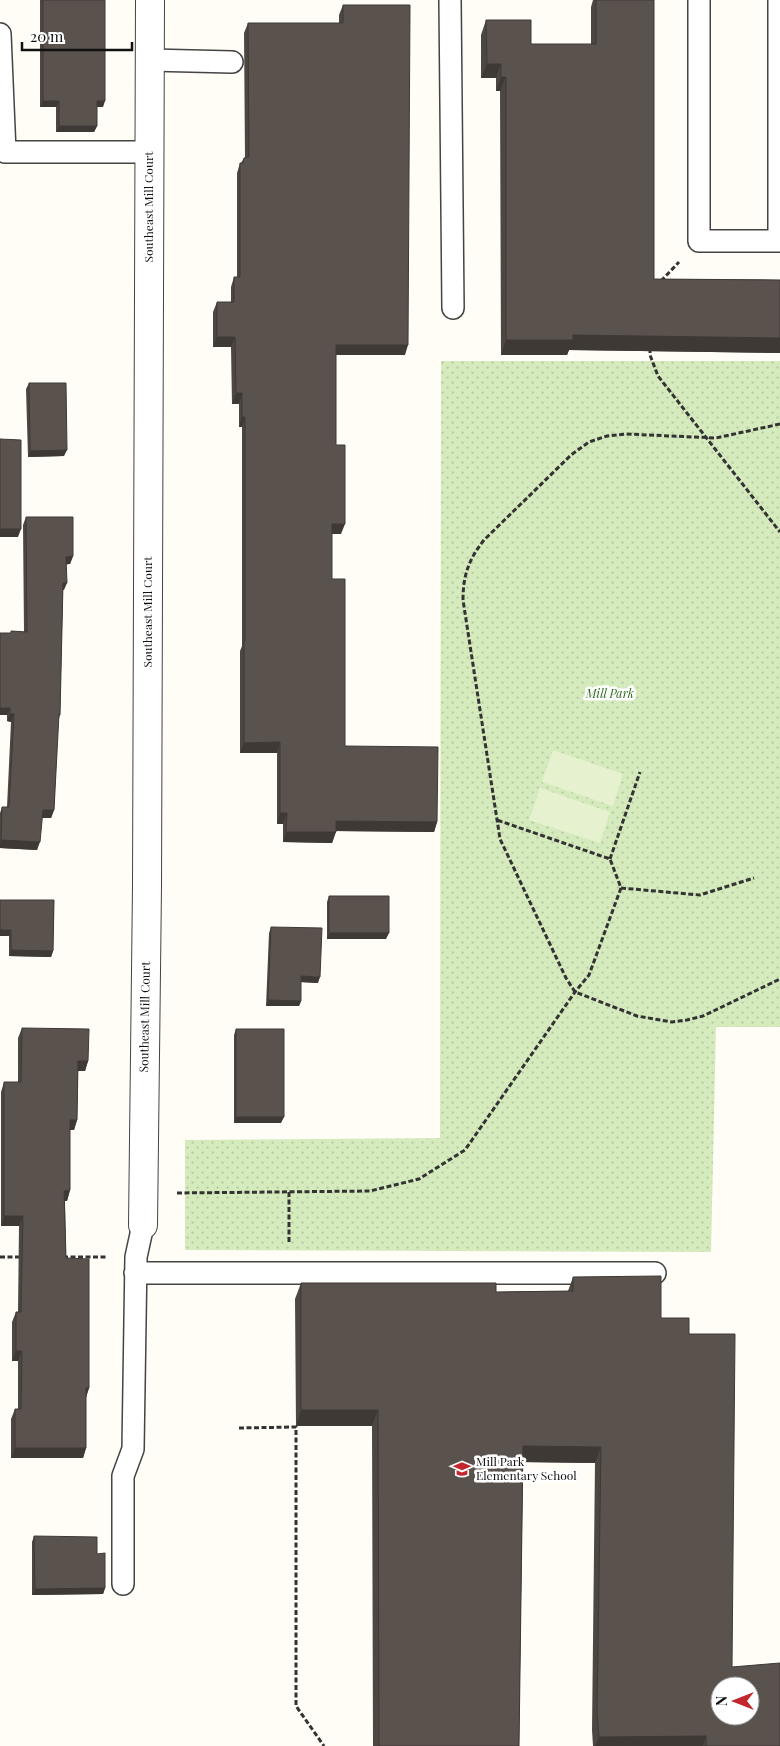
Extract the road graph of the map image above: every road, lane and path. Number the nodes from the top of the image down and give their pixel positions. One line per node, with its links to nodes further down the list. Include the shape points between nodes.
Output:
1 (150, 0): 6 (street, Southeast Mill Court)
2 (450, 0): 11 (lane)
3 (699, 0): 9 (lane)
4 (779, 0): 9 (lane, via 779,241)
5 (0, 34): 8 (lane, via 5,152)
6 (150, 60): 7 (lane); 8 (street, Southeast Mill Court)
7 (232, 62)
8 (149, 152): 24 (street, Southeast Mill Court)
9 (698, 241): 10 (path)
10 (657, 286)
11 (453, 308)
12 (650, 346): 14 (path, via 658,376)
13 (780, 424): 14 (path)
14 (706, 438): 15 (path); 17 (path, via 626,434 589,442 560,465 475,552 463,584 463,600)
15 (780, 532)
16 (640, 772): 18 (path)
17 (497, 820): 18 (path); 22 (path, via 503,846)
18 (610, 859): 20 (path)
19 (754, 878): 20 (path, via 700,895)
20 (621, 888): 22 (path, via 589,976)
21 (780, 979): 22 (path, via 703,1016 672,1022 637,1016)
22 (575, 992): 23 (path, via 466,1150 420,1179 370,1192)
23 (289, 1192): 24 (path); 30 (path)
24 (144, 1193): 25 (street, Southeast Mill Court)
25 (144, 1225): 29 (lane)
26 (0, 1256): 27 (path)
27 (29, 1257)
28 (58, 1257): 29 (path)
29 (135, 1265): 30 (lane); 33 (lane, via 133,1449 123,1476)
30 (289, 1272): 31 (lane)
31 (655, 1273)
32 (239, 1428): 34 (path, via 296,1427 296,1706)
33 (123, 1584)
34 (324, 1746)

